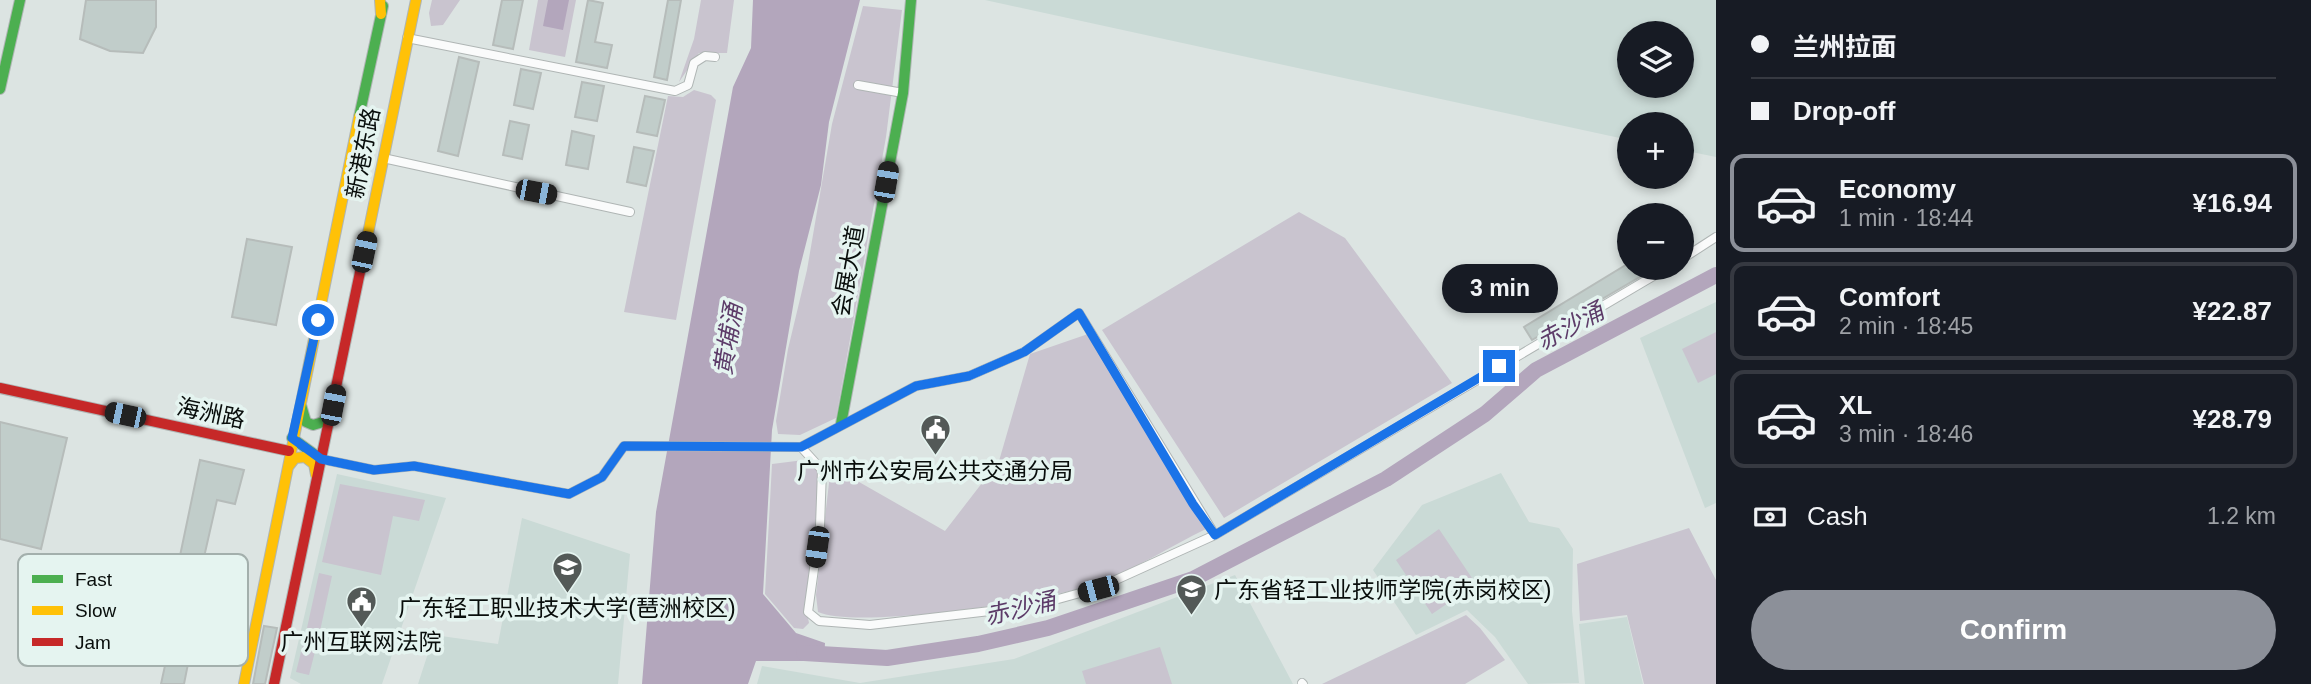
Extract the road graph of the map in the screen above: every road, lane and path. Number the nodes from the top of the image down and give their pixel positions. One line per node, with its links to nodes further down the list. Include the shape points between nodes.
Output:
1 (20, 0): 8 (main road)
2 (382, 0): 16 (main road, 新港东路)
3 (416, 0): 5 (main road, 新港东路)
4 (911, 0): 9 (main road, 会展大道)
5 (407, 38): 6 (street, via 674,88 688,85 694,64 705,55); 10 (main road, 新港东路)
6 (715, 57)
7 (858, 85): 9 (street)
8 (0, 89)
9 (903, 93): 18 (main road, 会展大道)
10 (383, 158): 11 (street); 17 (main road, 新港东路)
11 (630, 212)
12 (1716, 237): 13 (street)
13 (1694, 251)
14 (1647, 280): 25 (street)
15 (0, 388): 21 (main road, 海洲路)
16 (300, 398): 17 (main road, via 303,418 313,425 323,422); 19 (main road, 新港东路)
17 (333, 405): 22 (main road, 新港东路)
18 (841, 424): 20 (street); 25 (street, via 916,386 969,376 1024,352 1079,313)
19 (292, 438): 21 (main road, 新港东路); 22 (main road)
20 (801, 447): 22 (street, via 624,446 602,477 569,494 414,466 374,470); 25 (street, via 822,470 820,526 808,612 819,621 870,625 1032,606 1098,589)
21 (289, 451): 23 (main road, 新港东路)
22 (321, 459): 24 (main road, 新港东路)
23 (285, 474): 24 (main road, via 295,458 305,457 314,464); 26 (main road, 新港东路)
24 (317, 479): 29 (main road, 新港东路)
25 (1215, 535)
26 (248, 664)
27 (248, 666): 28 (main road, 新港东路)
28 (244, 684)
29 (274, 684)

